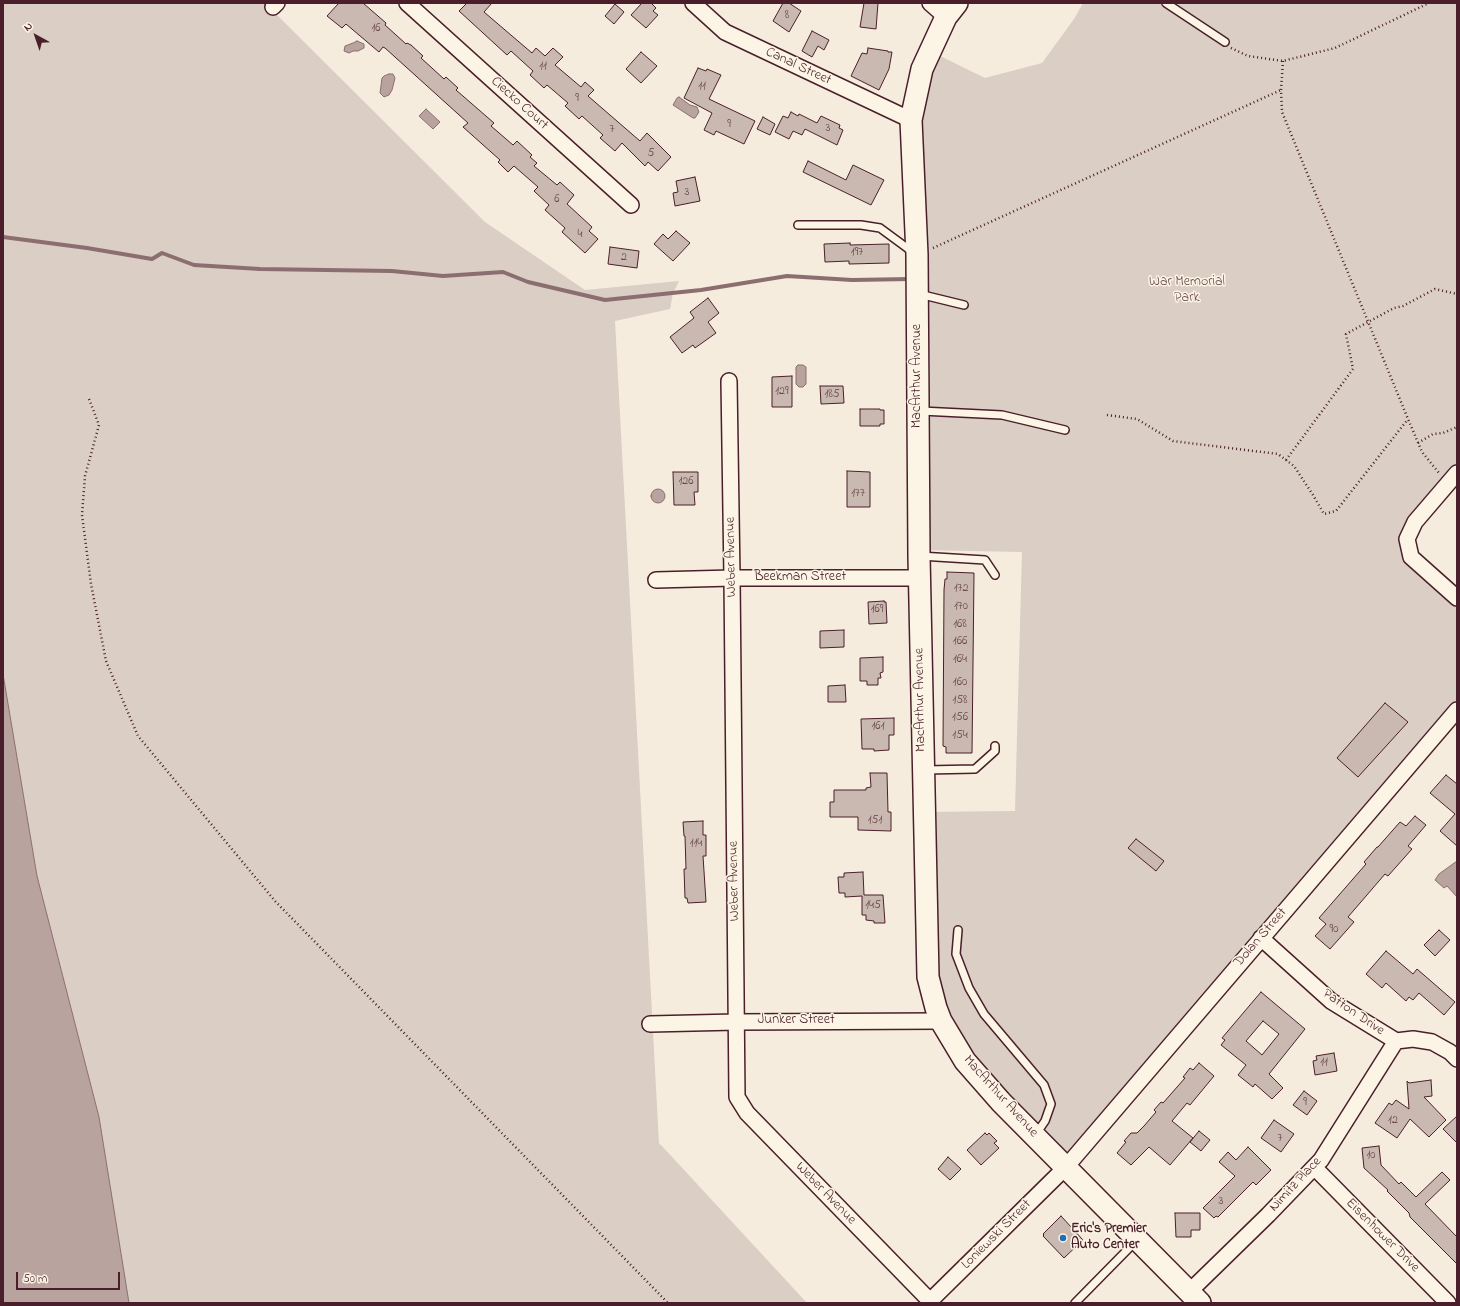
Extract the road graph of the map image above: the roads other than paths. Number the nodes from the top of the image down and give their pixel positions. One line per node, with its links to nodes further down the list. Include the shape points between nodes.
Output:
1 (407, 3): 8 (street, Ciecko Court)
2 (693, 3): 7 (street, Canal Street, via 725,32)
3 (930, 3): 5 (street)
4 (1166, 3): 6 (lane)
5 (952, 10): 7 (street, MacArthur Avenue, via 922,69)
6 (1226, 42)
7 (911, 120): 10 (street, MacArthur Avenue)
8 (631, 205)
9 (798, 225): 10 (lane, via 861,225 880,228)
10 (917, 255): 11 (street, MacArthur Avenue)
11 (917, 294): 12 (lane); 14 (street, MacArthur Avenue)
12 (964, 305)
13 (729, 381): 19 (street, Weber Avenue)
14 (918, 410): 15 (lane, via 1002,415); 17 (street, MacArthur Avenue)
15 (1065, 430)
16 (1457, 474): 22 (street, via 1415,522 1407,539 1411,557)
17 (918, 556): 18 (lane, via 985,560); 20 (street, MacArthur Avenue)
18 (995, 575)
19 (732, 578): 20 (street, Beekman Street); 21 (street, Beekman Street); 29 (street, Weber Avenue)
20 (919, 578): 25 (street, MacArthur Avenue)
21 (656, 580)
22 (1457, 598)
23 (1457, 710): 27 (street, Dolan Street)
24 (995, 746): 25 (lane, via 994,751 975,768)
25 (923, 770): 28 (street, MacArthur Avenue, via 928,977)
26 (958, 930): 33 (lane, via 956,954 969,988 984,1014 1044,1084 1051,1104 1045,1122)
27 (1261, 938): 31 (street, Patton Drive, via 1331,1001); 34 (street, Dolan Street)
28 (941, 1021): 29 (street, Junker Street); 33 (street, MacArthur Avenue, via 965,1060)
29 (736, 1022): 30 (street, Junker Street); 38 (street, Weber Avenue, via 737,1097 747,1113)
30 (650, 1024)
31 (1396, 1041): 32 (street, Patton Drive, via 1413,1039 1432,1042); 35 (street, Nimitz Place)
32 (1457, 1059)
33 (1034, 1135): 34 (street, MacArthur Avenue)
34 (1066, 1166): 36 (street, MacArthur Avenue); 38 (street, Loniewski Street)
35 (1315, 1168): 37 (street, Nimitz Place); 40 (street, Eisenhower Drive)
36 (1138, 1240): 37 (street, MacArthur Avenue); 39 (lane)
37 (1194, 1297)
38 (930, 1302)
39 (1075, 1303)
40 (1448, 1303)

